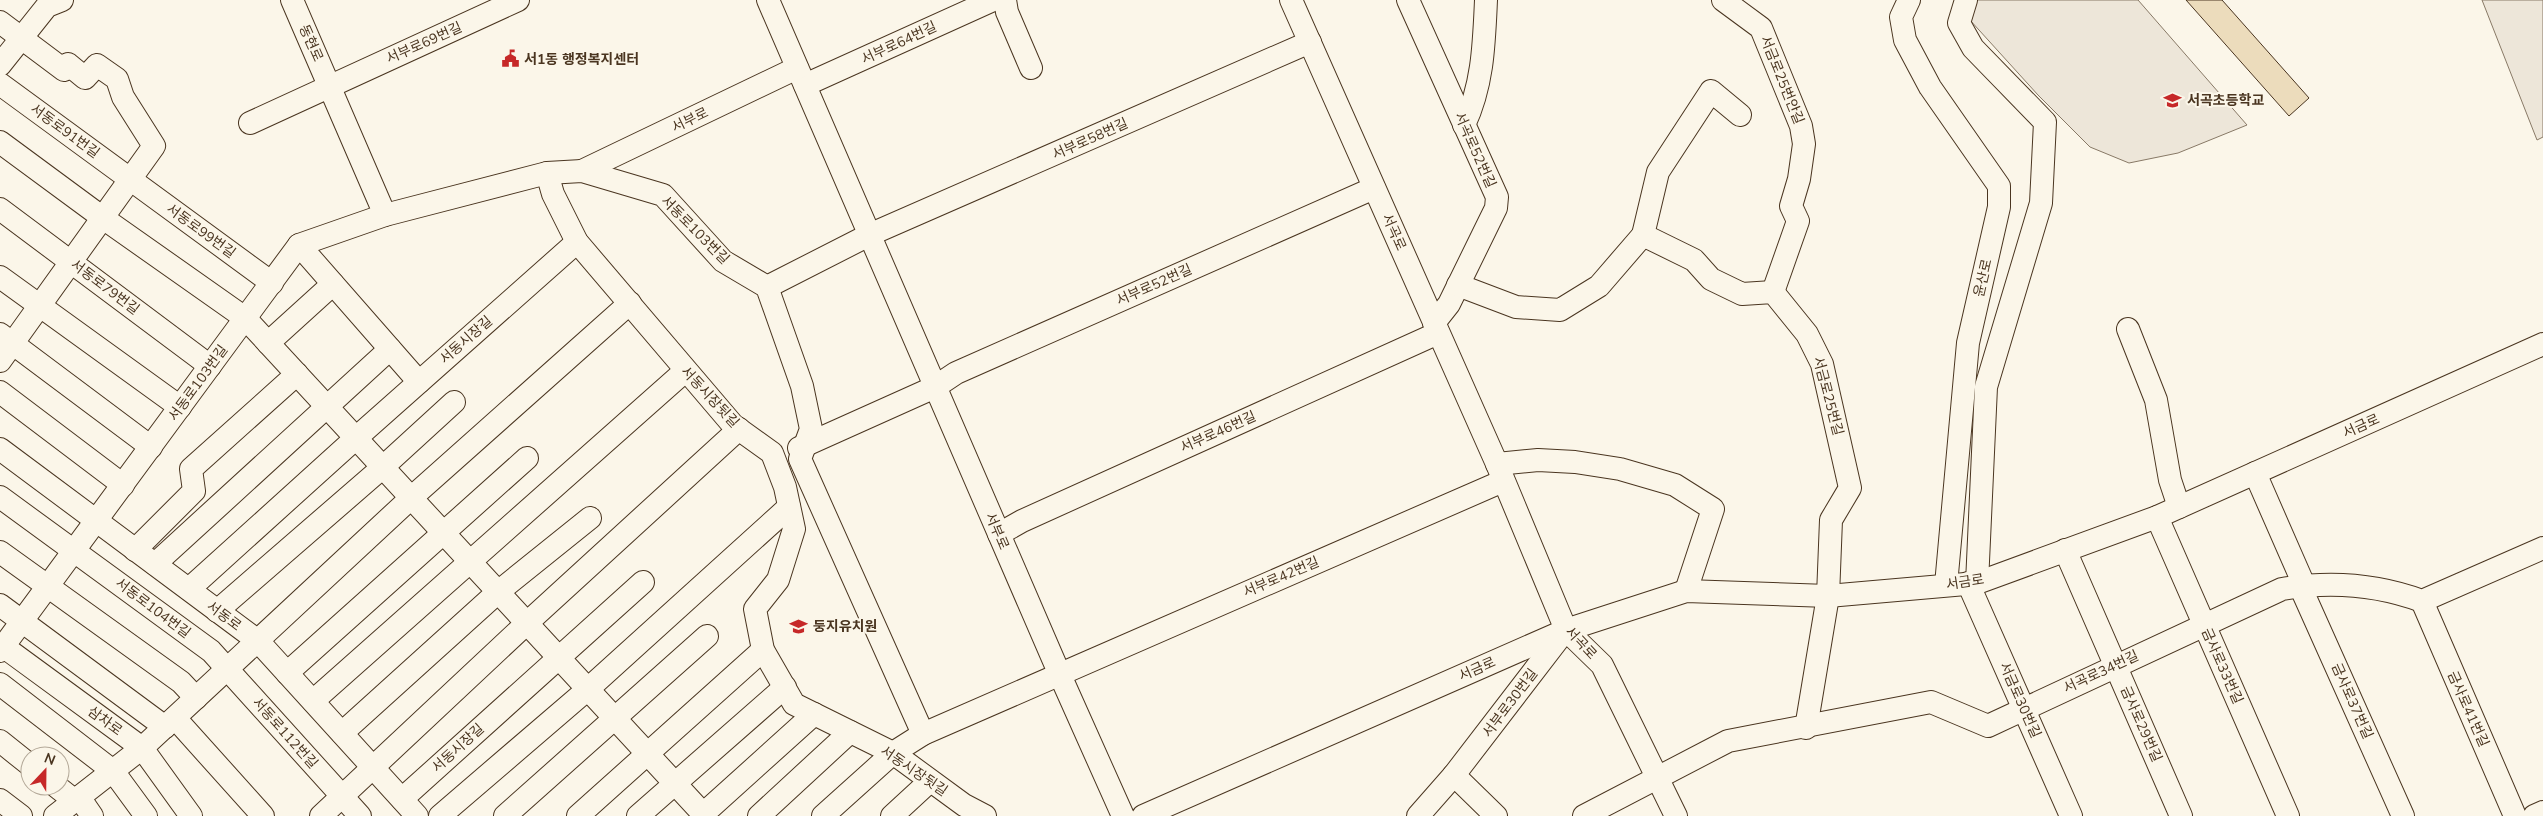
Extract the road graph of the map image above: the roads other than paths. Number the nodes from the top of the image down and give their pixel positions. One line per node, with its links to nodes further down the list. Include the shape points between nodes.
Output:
1 (62, 0): 14 (street, via 47,6)
2 (292, 0): 20 (street, 동현로)
3 (518, 0): 20 (street, 서부로69번길)
4 (768, 0): 18 (street, 서부로)
5 (993, 0): 18 (street, 서부로64번길)
6 (1005, 0): 17 (street)
7 (1291, 0): 15 (street, 서곡로)
8 (1408, 0): 23 (street, 서곡로52번길)
9 (1486, 0): 23 (street, via 1484,61 1473,106)
10 (1723, 0): 42 (street, 서금로25번안길, via 1761,28 1802,126 1804,144 1791,206 1798,222)
11 (1909, 0): 91 (street, 윤산로, via 1901,17 1905,40 1930,87 1999,186 2000,207 1968,343)
12 (1966, 0): 89 (street, via 1959,23 1973,48 2044,122 2041,203 1986,387)
13 (0, 22): 14 (street)
14 (21, 36): 16 (street); 27 (street, via 64,70 68,64 85,78 97,65 117,79 123,97 154,146)
15 (1310, 42): 28 (street, 서곡로); 32 (street, 서부로58번길)
16 (0, 65)
17 (1031, 68)
18 (801, 77): 25 (street, 서부로); 32 (street, 서부로)
19 (0, 84): 27 (street, 서동로91번길)
20 (330, 86): 22 (street, 서부로69번길); 30 (street)
21 (1740, 115): 33 (street, via 1710,91 1658,172)
22 (250, 123)
23 (1464, 125): 40 (street, 서곡로52번길, via 1497,197 1496,208)
24 (0, 142): 31 (street)
25 (582, 171): 26 (street, 서동로103번길); 41 (street, 서동로103번길, via 663,195 723,262)
26 (547, 173): 30 (street, 서동로103번길); 34 (street, 서동시장뒷길, via 553,194)
27 (130, 179): 31 (street); 38 (street, 서동로99번길)
28 (1374, 188): 46 (street, 서곡로); 56 (street, 서부로52번길, via 956,373)
29 (0, 209): 36 (street, 서동로79번길)
30 (385, 215): 35 (street, 서동로103번길)
31 (103, 218): 36 (street); 45 (street)
32 (869, 235): 41 (street); 56 (street, 서부로)
33 (1643, 235): 40 (street, via 1599,286 1560,310 1516,307); 42 (street, via 1694,260 1711,278 1742,294)
34 (577, 242): 43 (street, 서동시장뒷길); 55 (street, 서동시장길)
35 (299, 245): 38 (street, 서동로103번길); 39 (street)
36 (71, 262): 44 (street); 52 (street, 서동로79번길)
37 (0, 277): 44 (street)
38 (272, 283): 45 (street, 서동로103번길)
39 (333, 284): 48 (street); 51 (street)
40 (1458, 285): 46 (street, 서곡로52번길)
41 (767, 287): 63 (street, via 802,386 811,429)
42 (1773, 292): 96 (street, 서금로25번길, via 1807,334 1822,364 1850,488 1831,520)
43 (630, 303): 53 (street, 서동시장뒷길); 73 (street)
44 (40, 306): 50 (street); 60 (street)
45 (246, 318): 48 (street); 52 (street, 서동로103번길)
46 (1436, 328): 69 (street, 서곡로); 80 (street, 서부로46번길)
47 (2128, 330): 75 (street, via 2156,400 2170,480)
48 (268, 343): 54 (street)
49 (2543, 344): 70 (street, 서금로)
50 (4, 346): 64 (street)
51 (390, 349): 55 (street); 59 (street)
52 (210, 366): 60 (street, 서동로103번길)
53 (685, 371): 61 (street, 서동시장뒷길); 86 (street)
54 (297, 374): 59 (street); 83 (street, via 191,469 194,491)
55 (419, 382): 62 (street, 서동시장길)
56 (935, 387): 63 (street); 80 (street, 서부로)
57 (0, 392): 71 (street)
58 (454, 402): 68 (street)
59 (326, 406): 62 (street); 87 (street)
60 (180, 407): 64 (street, 서동로103번길)
61 (739, 429): 66 (street, 서동시장뒷길); 101 (street)
62 (356, 438): 68 (street); 93 (street, 서동시장길)
63 (806, 444): 66 (street, via 785,458); 125 (street, via 800,459)
64 (151, 447): 71 (street, 서동로103번길)
65 (0, 449): 78 (street, 서동로)
66 (772, 453): 74 (street, 서동시장뒷길)
67 (527, 458): 79 (street)
68 (383, 467): 73 (street); 99 (street)
69 (1500, 473): 94 (street, via 1538,460 1620,469 1675,485 1713,509); 103 (street, 서곡로); 112 (street, 서부로42번길)
70 (2255, 473): 75 (street, 서금로); 90 (street, 금사로37번길)
71 (123, 485): 78 (street, 서동로103번길)
72 (0, 497): 82 (street, 서동로104번길)
73 (411, 498): 79 (street); 105 (street)
74 (789, 506): 107 (street, 서동시장뒷길, via 794,529 778,580 755,609); 115 (street)
75 (2180, 506): 76 (street, 서금로)
76 (2156, 517): 84 (street, 서금로); 102 (street, 금사로33번길)
77 (590, 518): 95 (street)
78 (96, 521): 82 (street); 83 (street, 서동로)
79 (444, 533): 86 (street); 111 (street)
80 (999, 534): 112 (street, 서부로)
81 (2543, 548): 97 (street)
82 (75, 550): 92 (street); 110 (street, 서동로104번길, via 211,651)
83 (136, 550): 87 (street, 서동로)
84 (2065, 550): 89 (street, 서금로); 109 (street, 금사로29번길)
85 (0, 552): 92 (street)
86 (471, 563): 95 (street); 117 (street)
87 (155, 564): 93 (street, 서동로)
88 (643, 582): 108 (street, 서동시장길)
89 (1972, 583): 91 (street, 서금로); 118 (street, 서금로30번길)
90 (2302, 585): 97 (street, 서곡로34번길, via 2360,585); 102 (street, 서곡로34번길, via 2282,589); 171 (street, 금사로37번길)
91 (1946, 586): 96 (street, 서금로)
92 (47, 588): 100 (street); 116 (street, via 181,682)
93 (189, 590): 99 (street, 서동로)
94 (1686, 591): 96 (street, 서금로); 103 (street, 서금로)
95 (498, 592): 101 (street); 124 (street)
96 (1828, 596): 122 (street)
97 (2422, 601): 172 (street, 금사로41번길)
98 (0, 605): 100 (street)
99 (218, 611): 105 (street, 서동로)
100 (22, 621): 106 (street); 121 (street)
101 (527, 623): 108 (street); 131 (street)
102 (2204, 624): 109 (street, 서곡로34번길); 170 (street, 금사로33번길)
103 (1566, 630): 133 (street, 서부로30번길); 134 (street, 서곡로, via 1602,665); 163 (street, 서금로)
104 (707, 636): 120 (street)
105 (258, 641): 110 (street); 111 (street, 서동로)
106 (1, 647): 127 (street, 삼차로)
107 (763, 650): 114 (street, 서동시장뒷길); 128 (street)
108 (559, 657): 115 (street); 140 (street, 서동시장길)
109 (2115, 665): 118 (street, 서곡로34번길); 169 (street, 금사로29번길)
110 (227, 669): 116 (street); 138 (street, 서동로112번길)
111 (287, 673): 117 (street, 서동로)
112 (1060, 675): 125 (street); 162 (street, 서부로)
113 (0, 684): 132 (street)
114 (785, 687): 119 (street, 서동시장뒷길, via 794,704); 136 (street)
115 (588, 689): 120 (street); 154 (street)
116 (196, 698): 121 (street)
117 (313, 701): 124 (street, 서동로)
118 (2024, 709): 122 (street, 서곡로34번길, via 1988,726 1931,702); 168 (street, 서금로30번길)
119 (814, 714): 123 (street, 서동시장뒷길); 144 (street)
120 (614, 717): 128 (street); 155 (street)
121 (170, 722): 127 (street); 150 (street)
122 (1806, 728): 134 (street, 서곡로34번길, via 1728,741)
123 (850, 732): 129 (street, 서동시장뒷길); 158 (street)
124 (342, 733): 131 (street, 서동로)
125 (922, 734): 129 (street)
126 (0, 741): 130 (street)
127 (142, 748): 132 (street); 149 (street, 삼차로)
128 (647, 754): 136 (street); 156 (street)
129 (893, 754): 135 (street, 서동시장뒷길); 159 (street)
130 (20, 757)
131 (374, 768): 138 (street); 140 (street, 서동로)
132 (113, 770): 139 (street); 148 (street)
133 (1454, 775): 164 (street, 서부로30번길); 165 (street)
134 (1657, 778): 166 (street, 서곡로34번길); 167 (street, 서곡로)
135 (930, 781): 142 (street, 서동시장뒷길); 160 (street)
136 (675, 783): 144 (street); 157 (street)
137 (70, 795): 139 (street)
138 (342, 797): 151 (street); 152 (street, 서동로112번길)
139 (77, 799): 146 (street); 147 (street)
140 (402, 799): 153 (street, 서동로)
141 (0, 800): 145 (street)
142 (958, 811): 161 (street, 서동시장뒷길)
143 (2543, 812): 173 (street)
144 (703, 815)
145 (21, 816)
146 (55, 816)
147 (92, 816)
148 (146, 816)
149 (191, 816)
150 (263, 816)
151 (322, 816)
152 (360, 816)
153 (417, 816)
154 (440, 816)
155 (505, 816)
156 (578, 816)
157 (638, 816)
158 (759, 816)
159 (823, 816)
160 (892, 816)
161 (985, 816)
162 (1123, 816)
163 (1143, 816)
164 (1418, 816)
165 (1496, 816)
166 (1584, 816)
167 (1676, 816)
168 (2071, 816)
169 (2181, 816)
170 (2288, 816)
171 (2403, 816)
172 (2515, 816)
173 (2534, 816)

